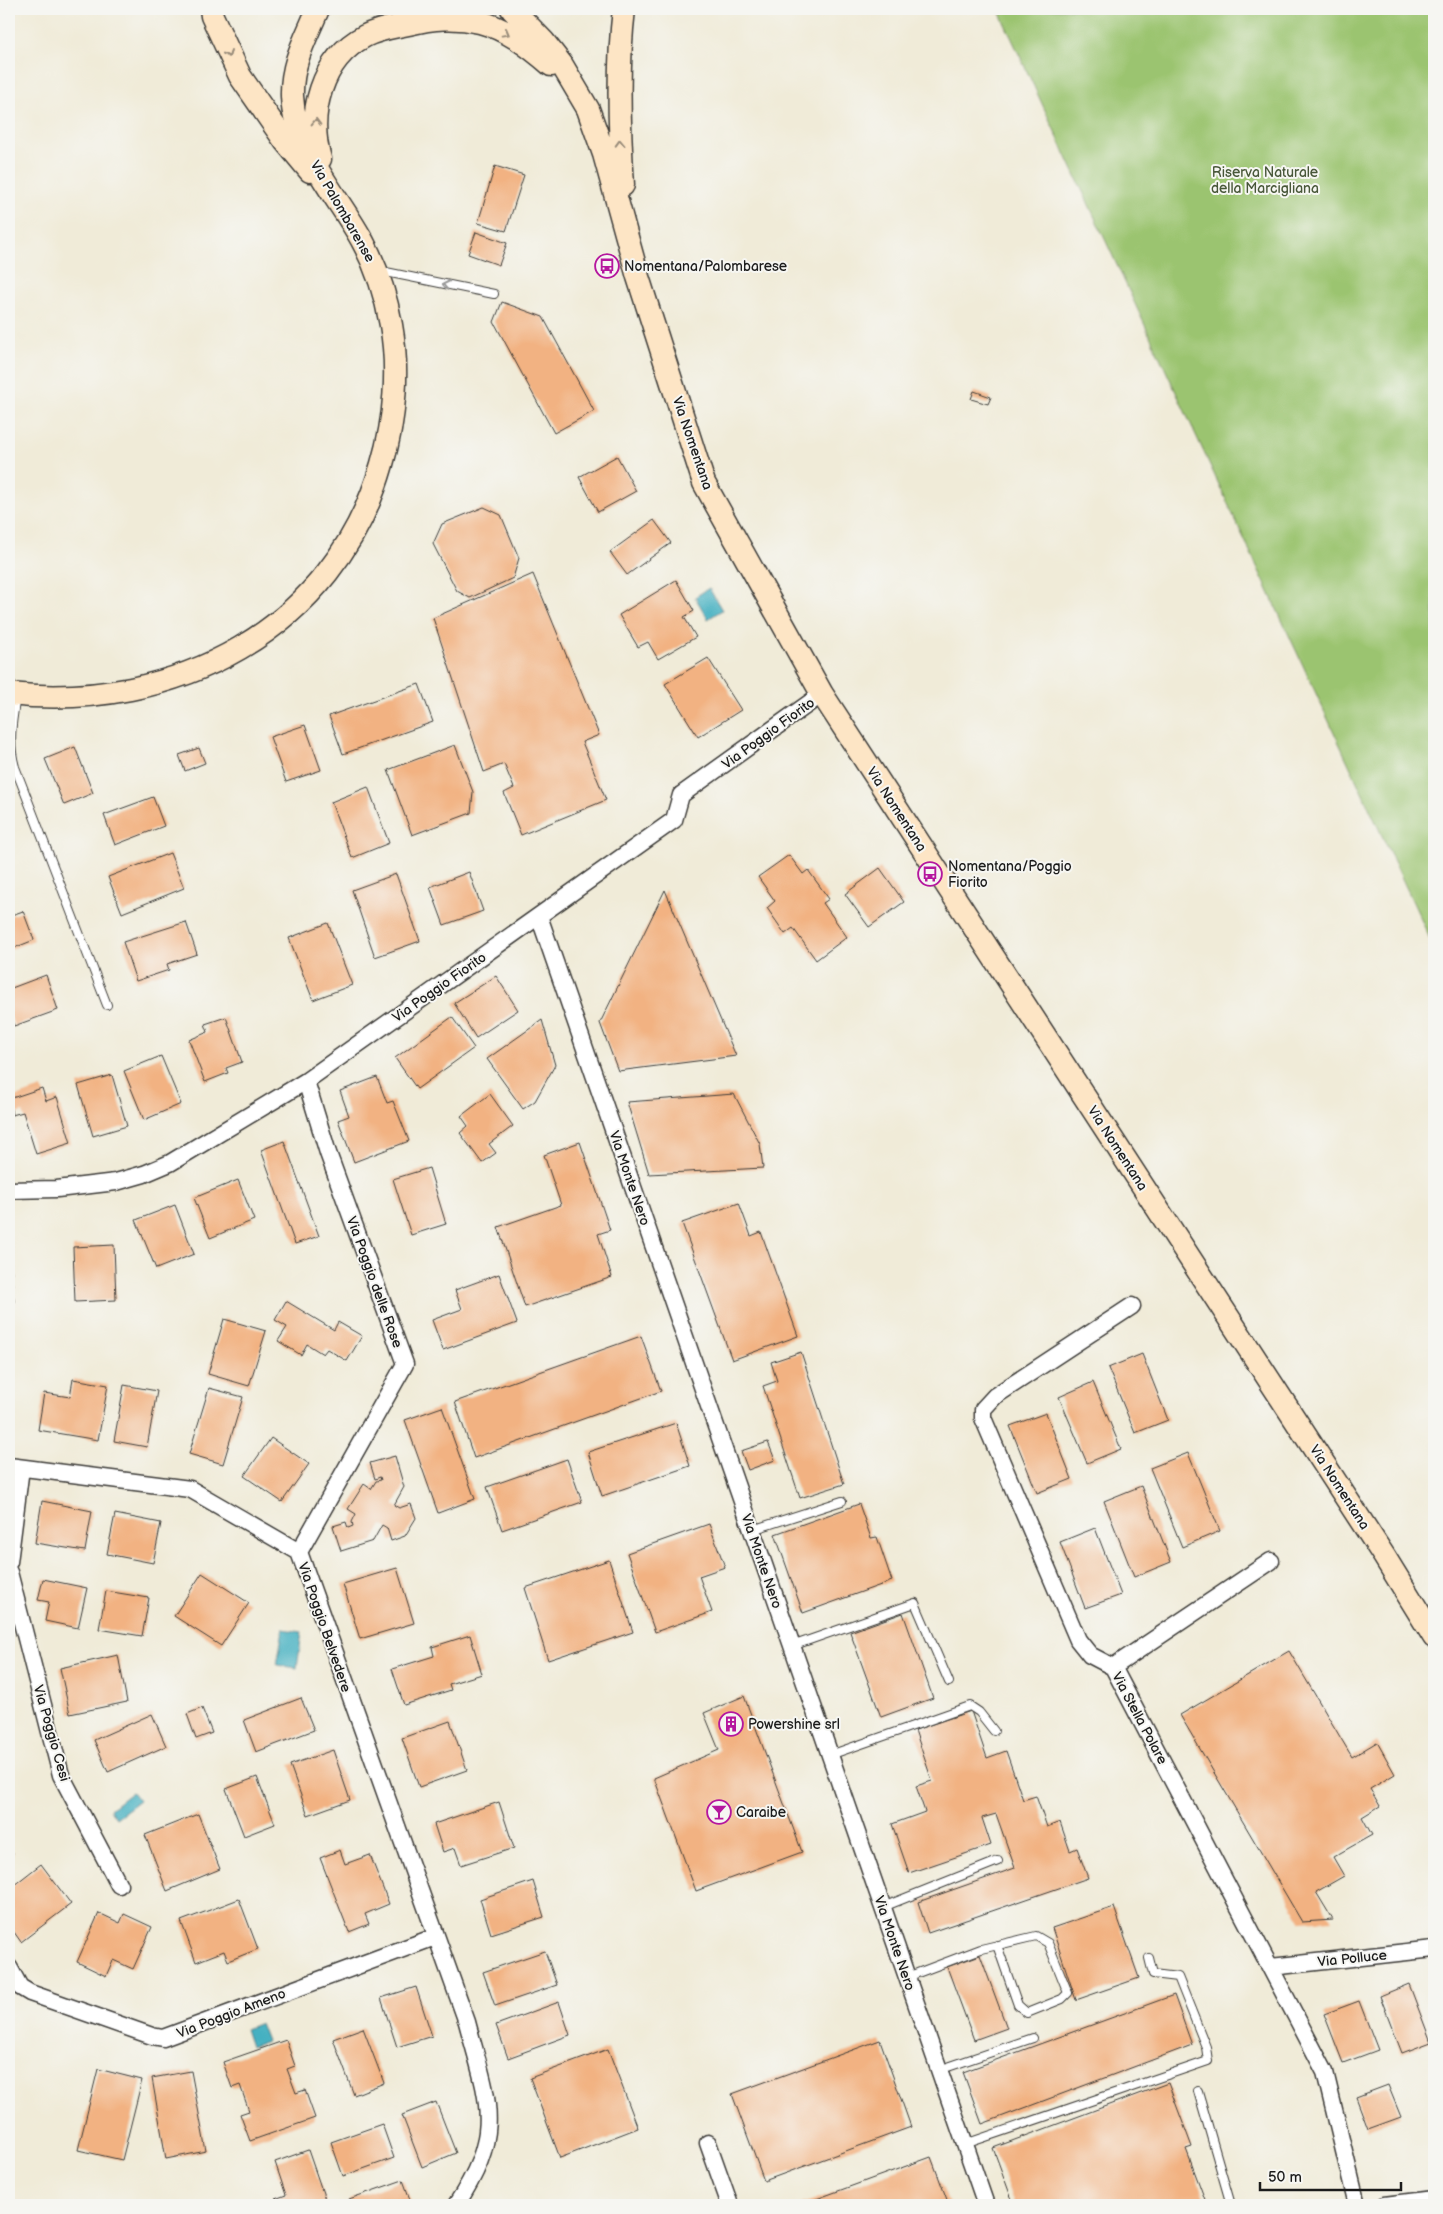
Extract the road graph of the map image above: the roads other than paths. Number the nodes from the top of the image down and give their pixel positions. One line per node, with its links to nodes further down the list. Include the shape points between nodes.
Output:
1 (211, 9): 6 (street, one-way to 6, via 240,76 285,142)
2 (512, 9): 5 (street, Via Nomentana, via 544,42)
3 (624, 9): 8 (street, one-way to 3, via 625,205 620,141 620,37)
4 (317, 13): 6 (street, Via Palombarense, via 297,55 292,96 294,115 312,159)
5 (579, 92): 6 (street, one-way to 5, via 319,157 315,121 328,72 366,35 428,19 481,22 518,40 543,58); 8 (street, Via Nomentana, via 604,154)
6 (348, 216): 7 (street, Via Palombarense)
7 (376, 270): 9 (lane, one-way to 7); 10 (street, Via Palombarense, via 386,298 394,357 392,421 386,451 352,538 310,594 284,619 248,643 203,667 166,681 98,694 62,697)
8 (638, 277): 11 (street, Via Nomentana, via 704,483)
9 (494, 294)
10 (12, 694): 13 (lane, via 11,752 15,768)
11 (822, 694): 12 (street, Via Poggio Fiorito, via 681,795 674,820); 24 (street, Via Nomentana)
12 (539, 916): 14 (street, Via Poggio Fiorito); 19 (street, Via Monte Nero)
13 (107, 1005)
14 (306, 1081): 15 (street, Via Poggio Fiorito, via 170,1163 144,1174 116,1182 58,1189); 20 (street, Via Poggio delle Rose, via 328,1153 405,1364)
15 (9, 1190)
16 (1132, 1306): 26 (street, Via Stella Polare, via 995,1396 982,1413 1078,1640 1090,1655)
17 (15, 1467): 20 (street, Via Poggio Belvedere, via 190,1489); 22 (street)
18 (842, 1501): 19 (lane)
19 (752, 1530): 25 (street, Via Monte Nero)
20 (299, 1552): 33 (street, Via Poggio Belvedere)
21 (1271, 1561): 26 (street)
22 (9, 1562)
23 (9, 1572): 31 (street, Via Poggio Cesi, via 61,1775)
24 (1434, 1637)
25 (792, 1646): 27 (lane, via 915,1603); 29 (street, Via Monte Nero)
26 (1113, 1667): 37 (street, Via Stella Polare)
27 (949, 1682)
28 (994, 1731): 29 (lane, via 970,1706)
29 (830, 1755): 32 (street, Via Monte Nero)
30 (998, 1861): 32 (lane)
31 (119, 1885)
32 (883, 1907): 39 (street, Via Monte Nero)
33 (435, 1937): 38 (street, Via Poggio Ameno, via 163,2038 30,1993 20,1987); 46 (street, Via Poggio Belvedere, via 467,2022 490,2112 482,2156)
34 (998, 1945): 34 (lane, via 1036,1936 1048,1943 1068,1993 1062,1999 1027,2013 1018,2005); 39 (lane)
35 (1434, 1949): 37 (street, Via Polluce)
36 (1149, 1958): 44 (lane, via 1153,1974 1178,1978 1206,2047 1208,2060)
37 (1270, 1967): 50 (street, Via Stella Polare, via 1325,2072)
38 (9, 1968)
39 (907, 1977): 41 (street, Via Monte Nero)
40 (1033, 2038): 41 (lane)
41 (939, 2070): 44 (street, Via Monte Nero)
42 (1198, 2091): 49 (lane)
43 (708, 2143): 47 (street)
44 (965, 2144): 48 (street, Via Monte Nero)
45 (1434, 2199): 51 (street)
46 (456, 2205)
47 (730, 2205)
48 (986, 2205)
49 (1232, 2205)
50 (1357, 2205)
51 (1385, 2205)

